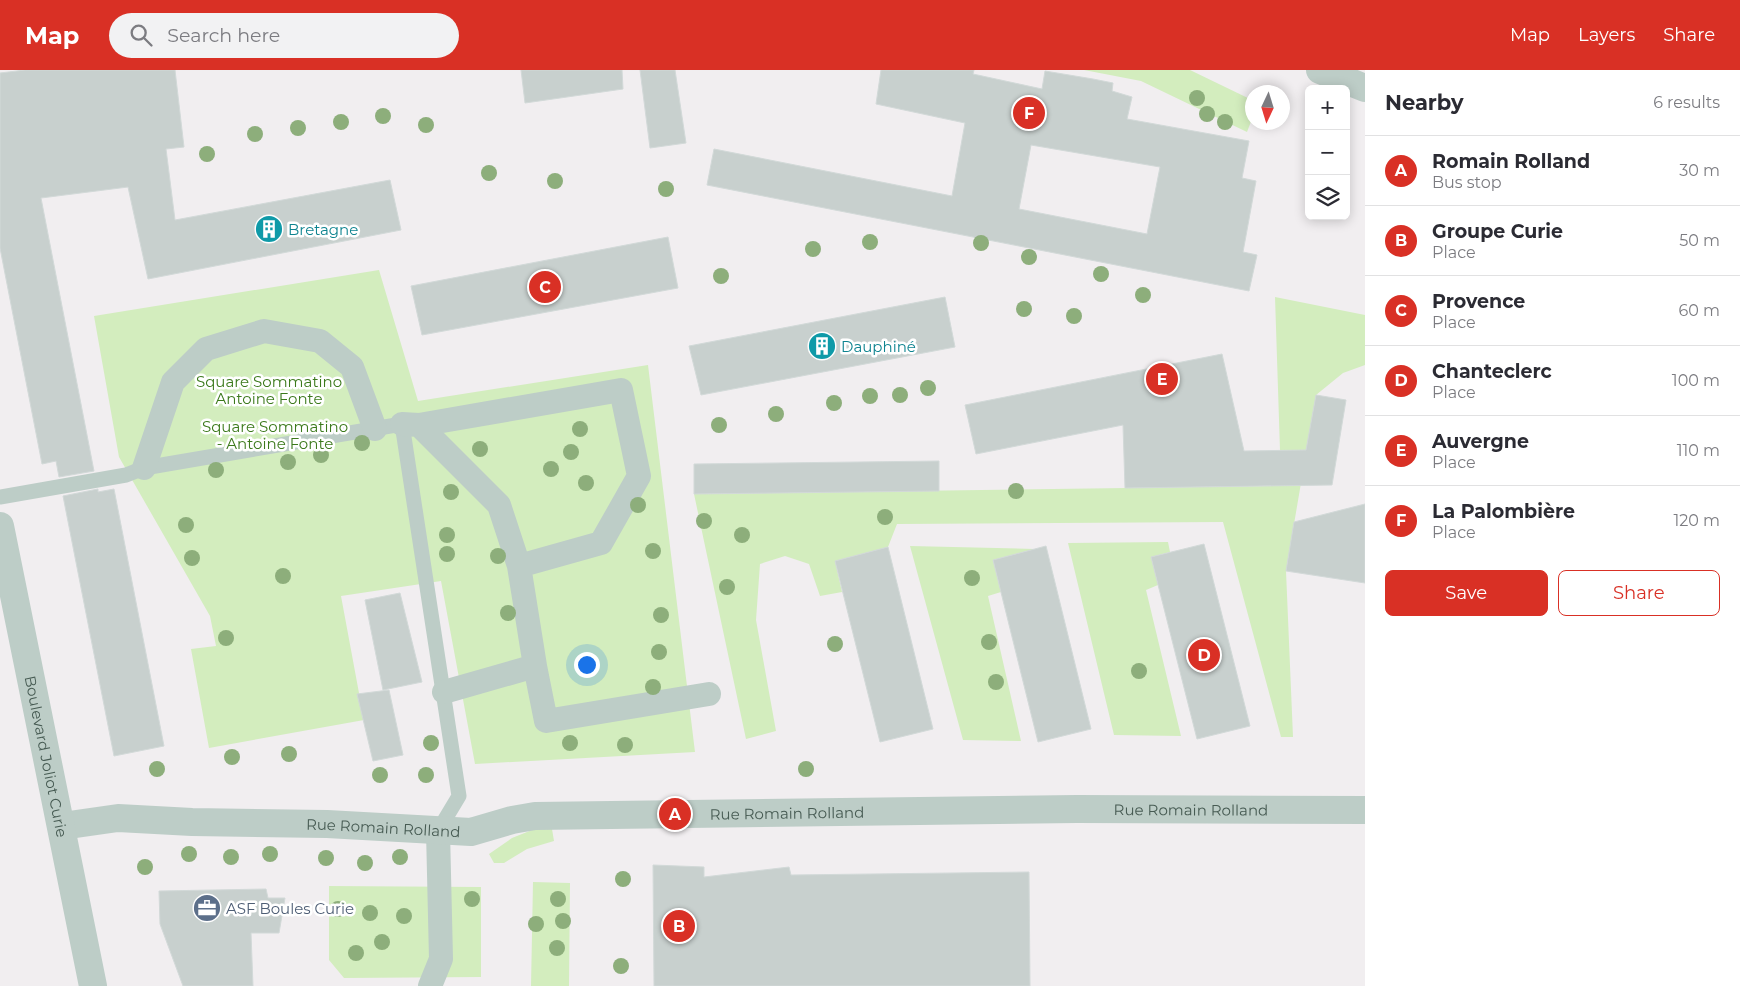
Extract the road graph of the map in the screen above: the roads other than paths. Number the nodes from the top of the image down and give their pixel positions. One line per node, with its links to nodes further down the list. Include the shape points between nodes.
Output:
1 (1320, 70): 2 (street)
2 (1365, 88)
3 (411, 425): 4 (lane); 8 (street, via 499,505); 8 (street, via 621,390 639,476 601,543); 10 (lane)
4 (375, 429): 5 (lane); 5 (street, via 352,367 320,341 264,331 206,350 173,382)
5 (144, 468): 6 (lane, via 126,475)
6 (0, 497)
7 (0, 526): 13 (street, Boulevard Joliot Curie)
8 (519, 566): 9 (street)
9 (535, 666): 10 (street); 11 (street, via 546,721)
10 (444, 692): 14 (lane, via 459,796)
11 (709, 694)
12 (1365, 810): 14 (street, Rue Romain Rolland, via 1057,809 535,816 470,832)
13 (62, 826): 14 (street, Rue Romain Rolland, via 118,818 326,824); 15 (street, Boulevard Joliot Curie)
14 (438, 832): 16 (street, via 441,959)
15 (93, 986)
16 (430, 986)

